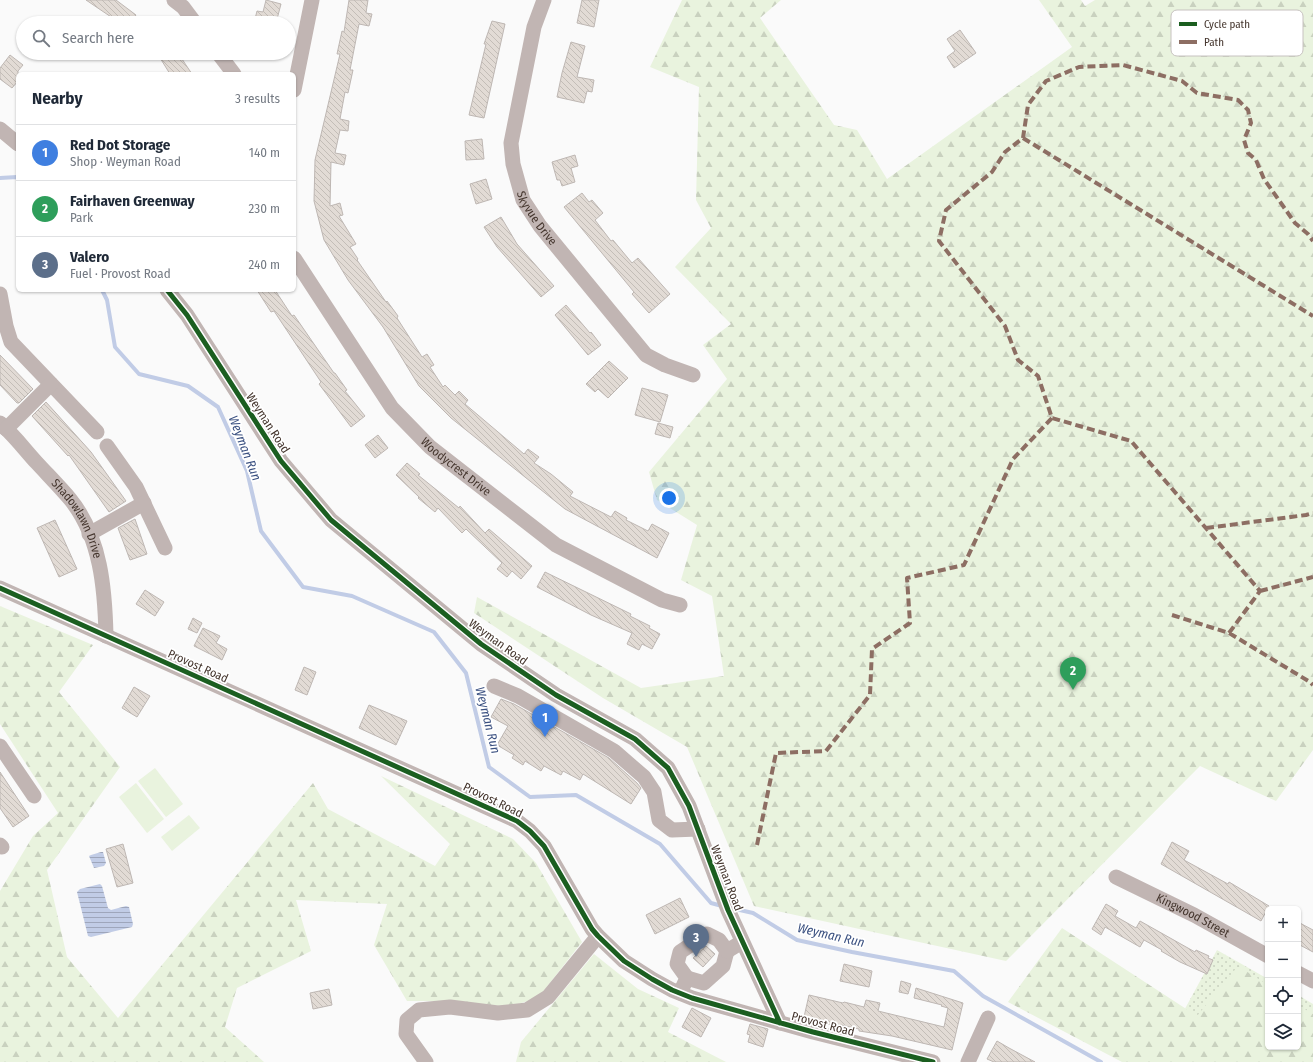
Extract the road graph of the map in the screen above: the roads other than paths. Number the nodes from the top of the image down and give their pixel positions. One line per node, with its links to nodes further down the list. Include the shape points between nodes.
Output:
1 (174, 0): 4 (street)
2 (312, 0): 7 (street)
3 (544, 0): 13 (street, Skyvue Drive, via 534,26 511,143 513,164 524,200 540,226 646,355)
4 (190, 16)
5 (223, 60): 6 (street)
6 (232, 72)
7 (296, 80)
8 (0, 129): 9 (street)
9 (16, 142)
10 (296, 261): 22 (street, Woodycrest Drive, via 392,408 430,447 556,545 662,600)
11 (168, 292): 27 (street, Weyman Road, via 187,315 281,461 330,520 481,644 556,695 635,739 668,768 689,806)
12 (0, 294): 14 (street, via 11,342)
13 (693, 375)
14 (51, 384): 15 (street); 16 (street)
15 (3, 426): 19 (street, Shadowlawn Drive, via 71,500)
16 (97, 432)
17 (107, 446): 18 (street, via 136,487)
18 (144, 503): 19 (street); 20 (street)
19 (89, 534): 23 (street, Shadowlawn Drive, via 102,575)
20 (165, 548)
21 (0, 588): 23 (street, Provost Road)
22 (680, 605)
23 (106, 636): 29 (street, Provost Road, via 517,821 544,846)
24 (494, 686): 27 (street, via 518,696 614,750 644,777 651,787 659,820 672,830)
25 (2, 754): 26 (street)
26 (34, 796)
27 (698, 829): 30 (street, Weyman Road)
28 (1116, 877): 32 (street, Kingwood Street, via 1194,915)
29 (598, 936): 36 (street, Provost Road, via 652,980); 39 (street, via 548,997 527,1010 498,1013 450,1007 419,1010 407,1020 406,1034)
30 (742, 940): 31 (street); 38 (street, Weyman Road)
31 (727, 951): 34 (street, via 723,966 704,983); 34 (street, via 719,940 707,934 680,952 677,964)
32 (1265, 954)
33 (1301, 975): 35 (street)
34 (687, 978): 36 (street)
35 (1313, 981)
36 (680, 993): 38 (street, Provost Road)
37 (988, 1018): 41 (street)
38 (780, 1023): 40 (street, Provost Road)
39 (426, 1062)
40 (933, 1062)
41 (968, 1062)

